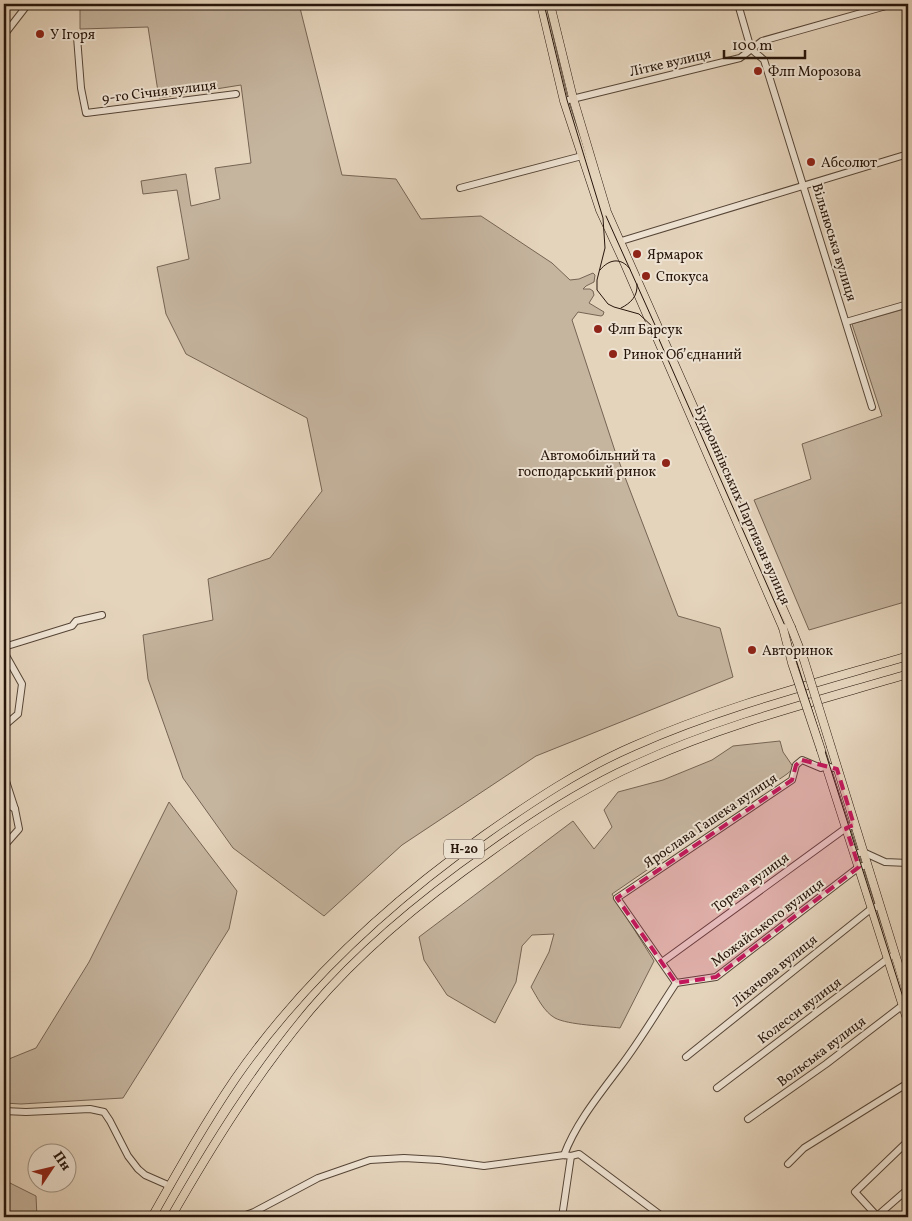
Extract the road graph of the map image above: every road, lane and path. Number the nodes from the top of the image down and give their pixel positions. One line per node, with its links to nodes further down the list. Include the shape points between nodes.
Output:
1 (28, 4): 6 (street)
2 (541, 4): 11 (main road, Будьоннівських Партизан вулиця)
3 (550, 4): 10 (main road, Будьоннівських Партизан вулиця)
4 (738, 4): 8 (street, Вільнюська вулиця)
5 (893, 4): 8 (street, Літке вулиця, via 762,41)
6 (4, 35)
7 (77, 37): 9 (street, 9-го Січня вулиця, via 86,113)
8 (751, 49): 10 (street, Літке вулиця, via 740,58); 14 (street, Вільнюська вулиця, via 764,60)
9 (236, 94)
10 (573, 98): 11 (street, Літке вулиця); 16 (main road, Будьоннівських Партизан вулиця)
11 (564, 101): 13 (main road, Будьоннівських Партизан вулиця)
12 (908, 154): 14 (street)
13 (582, 156): 15 (street); 16 (main road, Будьоннівських Партизан вулиця, via 600,210)
14 (804, 186): 16 (street); 18 (street, Вільнюська вулиця)
15 (460, 188)
16 (618, 242): 21 (main road, Будьоннівських Партизан вулиця)
17 (908, 304): 18 (street)
18 (846, 322): 19 (street, Вільнюська вулиця)
19 (872, 407)
20 (102, 615): 22 (street)
21 (787, 628): 27 (main road, Будьоннівських Партизан вулиця, bridge, via 792,663); 28 (main road, Будьоннівських Партизан вулиця, bridge, via 804,660)
22 (4, 646)
23 (4, 652): 26 (street, via 22,684 18,714)
24 (908, 656): 53 (main road, Н-20, via 733,708 631,747 559,785 448,860 379,917 302,995 236,1078)
25 (908, 674): 56 (main road, Н-20, via 739,725 637,764 568,800 459,874 360,957 313,1007 251,1087)
26 (4, 726)
27 (827, 766): 28 (street, Ярослава Гашека вулиця); 32 (main road, Будьоннівських Партизан вулиця); 39 (street, Ярослава Гашека вулиця, via 821,768 802,760 796,765 792,780 617,898)
28 (837, 769): 32 (main road, Будьоннівських Партизан вулиця)
29 (4, 775): 31 (street)
30 (4, 802): 31 (street)
31 (15, 810): 33 (street, via 19,829)
32 (850, 826): 34 (main road, Будьоннівських Партизан вулиця); 39 (street, Тореза вулиця)
33 (4, 846)
34 (859, 853): 35 (street, via 885,862); 36 (main road, Будьоннівських Партизан вулиця)
35 (908, 863)
36 (863, 866): 37 (main road, Будьоннівських Партизан вулиця); 40 (street, Можайського вулиця, via 716,977)
37 (876, 907): 38 (main road, Будьоннівських Партизан вулиця); 45 (street, Ліхачова вулиця)
38 (892, 956): 41 (main road, Будьоннівських Партизан вулиця); 47 (street, Колесси вулиця)
39 (662, 962): 40 (street)
40 (676, 983): 51 (street, via 569,1141)
41 (903, 983): 42 (main road, Будьоннівських Партизан вулиця); 43 (main road, Будьоннівських Партизан вулиця)
42 (908, 996)
43 (905, 1004): 44 (main road, Будьоннівських Партизан вулиця); 49 (street, Вольська вулиця)
44 (908, 1022)
45 (686, 1058)
46 (908, 1083): 52 (street, via 804,1148)
47 (718, 1088)
48 (4, 1111): 53 (street, via 90,1109 104,1112 138,1169)
49 (748, 1120)
50 (908, 1141): 54 (street, via 855,1192 877,1216)
51 (567, 1155): 57 (street, via 484,1166 404,1158 370,1160 318,1178); 58 (street); 59 (street, via 579,1154)
52 (788, 1164)
53 (170, 1186): 55 (main road, Н-20)
54 (908, 1190)
55 (152, 1217)
56 (171, 1217)
57 (240, 1217)
58 (562, 1217)
59 (663, 1217)

